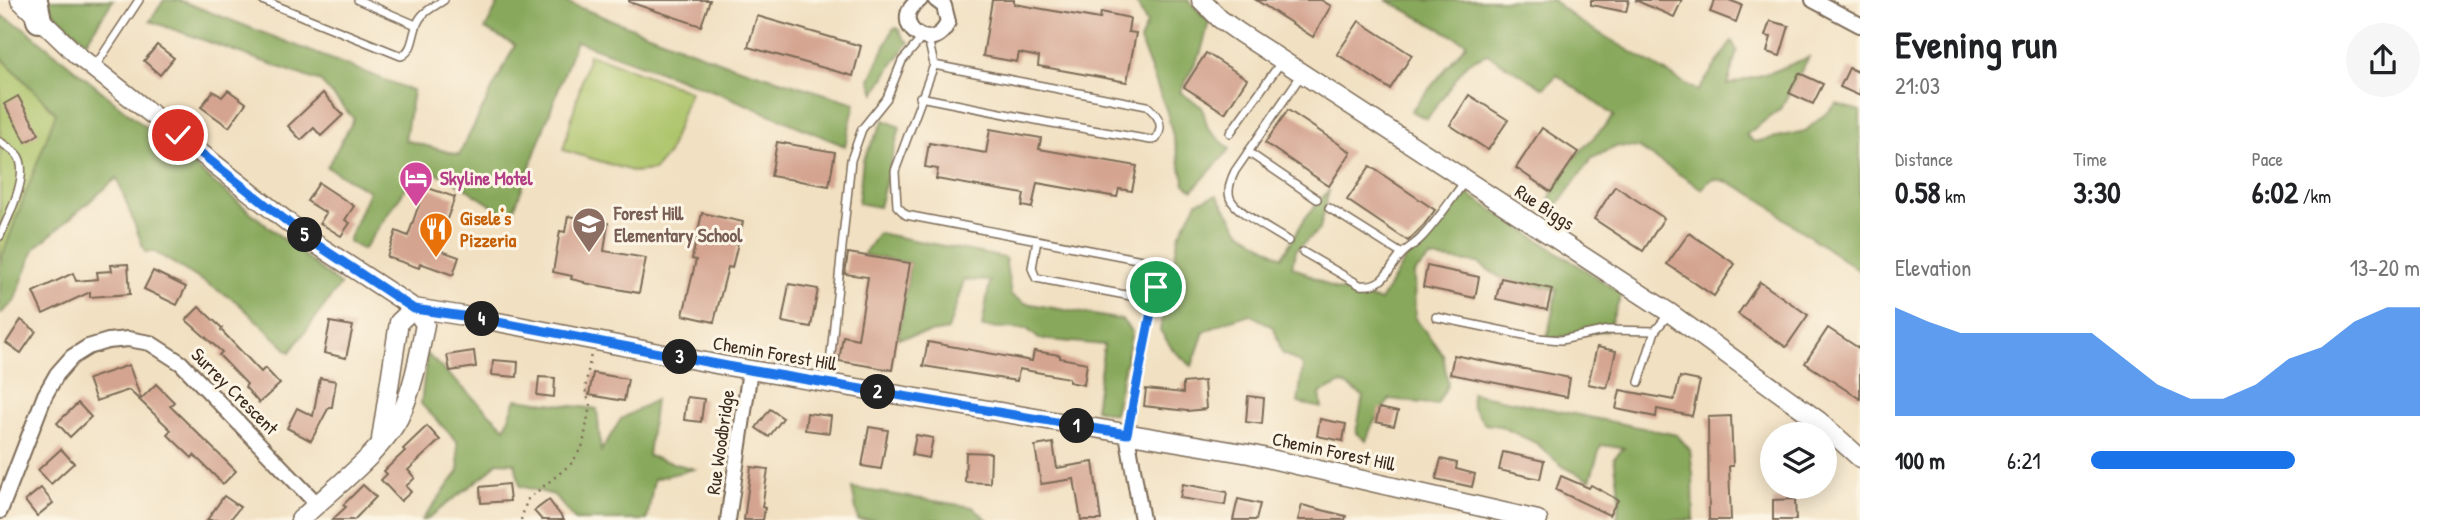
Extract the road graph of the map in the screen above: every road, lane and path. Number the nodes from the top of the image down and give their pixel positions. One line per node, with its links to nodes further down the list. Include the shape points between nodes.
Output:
1 (20, 0): 10 (street, Chemin Forest Hill)
2 (139, 0): 16 (lane)
3 (262, 0): 11 (lane, via 401,56 410,48)
4 (358, 0): 11 (lane)
5 (444, 0): 11 (lane)
6 (920, 0): 13 (street, via 911,8 908,20 912,31)
7 (1201, 0): 14 (street, Rue Biggs, via 1220,19)
8 (1813, 0): 12 (street)
9 (943, 2): 13 (street, via 948,15 945,28)
10 (37, 10): 16 (street, Chemin Forest Hill)
11 (416, 25)
12 (1860, 25)
13 (925, 38): 15 (lane); 38 (lane, via 902,61 887,98 862,129 851,160)
14 (1282, 60): 17 (street, Rue Biggs); 19 (lane)
15 (933, 65): 18 (lane); 18 (lane, via 1147,106 1158,117 1160,133 1151,140)
16 (94, 68): 31 (street, Chemin Forest Hill, via 313,242)
17 (1303, 74): 21 (lane); 22 (street, Rue Biggs)
18 (920, 97): 26 (lane, via 895,171 897,206 906,215)
19 (1230, 133)
20 (0, 142): 25 (lane, via 15,152 22,165)
21 (1248, 152): 23 (lane); 27 (lane, via 1231,178 1230,198)
22 (1466, 180): 29 (lane, via 1418,242); 32 (street, Rue Biggs)
23 (1317, 199)
24 (1329, 208): 29 (lane)
25 (0, 236)
26 (1037, 240): 30 (lane, via 1142,260 1156,278); 30 (lane, via 1032,268 1036,278)
27 (1288, 241)
28 (1303, 252): 29 (lane, via 1368,286 1383,280)
29 (1402, 254)
30 (1152, 300): 39 (lane)
31 (414, 309): 35 (street, Chemin Forest Hill); 40 (street, via 399,322); 40 (street, via 425,324 413,380 397,422)
32 (1670, 313): 34 (lane); 41 (street, Rue Biggs, via 1819,421)
33 (1436, 317): 34 (lane, via 1561,340 1608,330)
34 (1655, 331): 37 (lane)
35 (593, 342): 36 (street, Chemin Forest Hill); 45 (path, via 583,445 572,463 527,500)
36 (750, 370): 38 (street, Chemin Forest Hill); 46 (street, Rue Woodbridge)
37 (1639, 382)
38 (828, 384): 39 (street, Chemin Forest Hill)
39 (1127, 434): 47 (street); 48 (street, Chemin Forest Hill, via 1249,454)
40 (380, 442): 42 (street)
41 (1860, 458)
42 (317, 503): 43 (street, Surrey Crescent, via 181,363 150,343 128,339 88,347 57,374); 44 (street)
43 (0, 511)
44 (300, 520)
45 (521, 520)
46 (728, 520)
47 (1142, 520)
48 (1538, 520)

